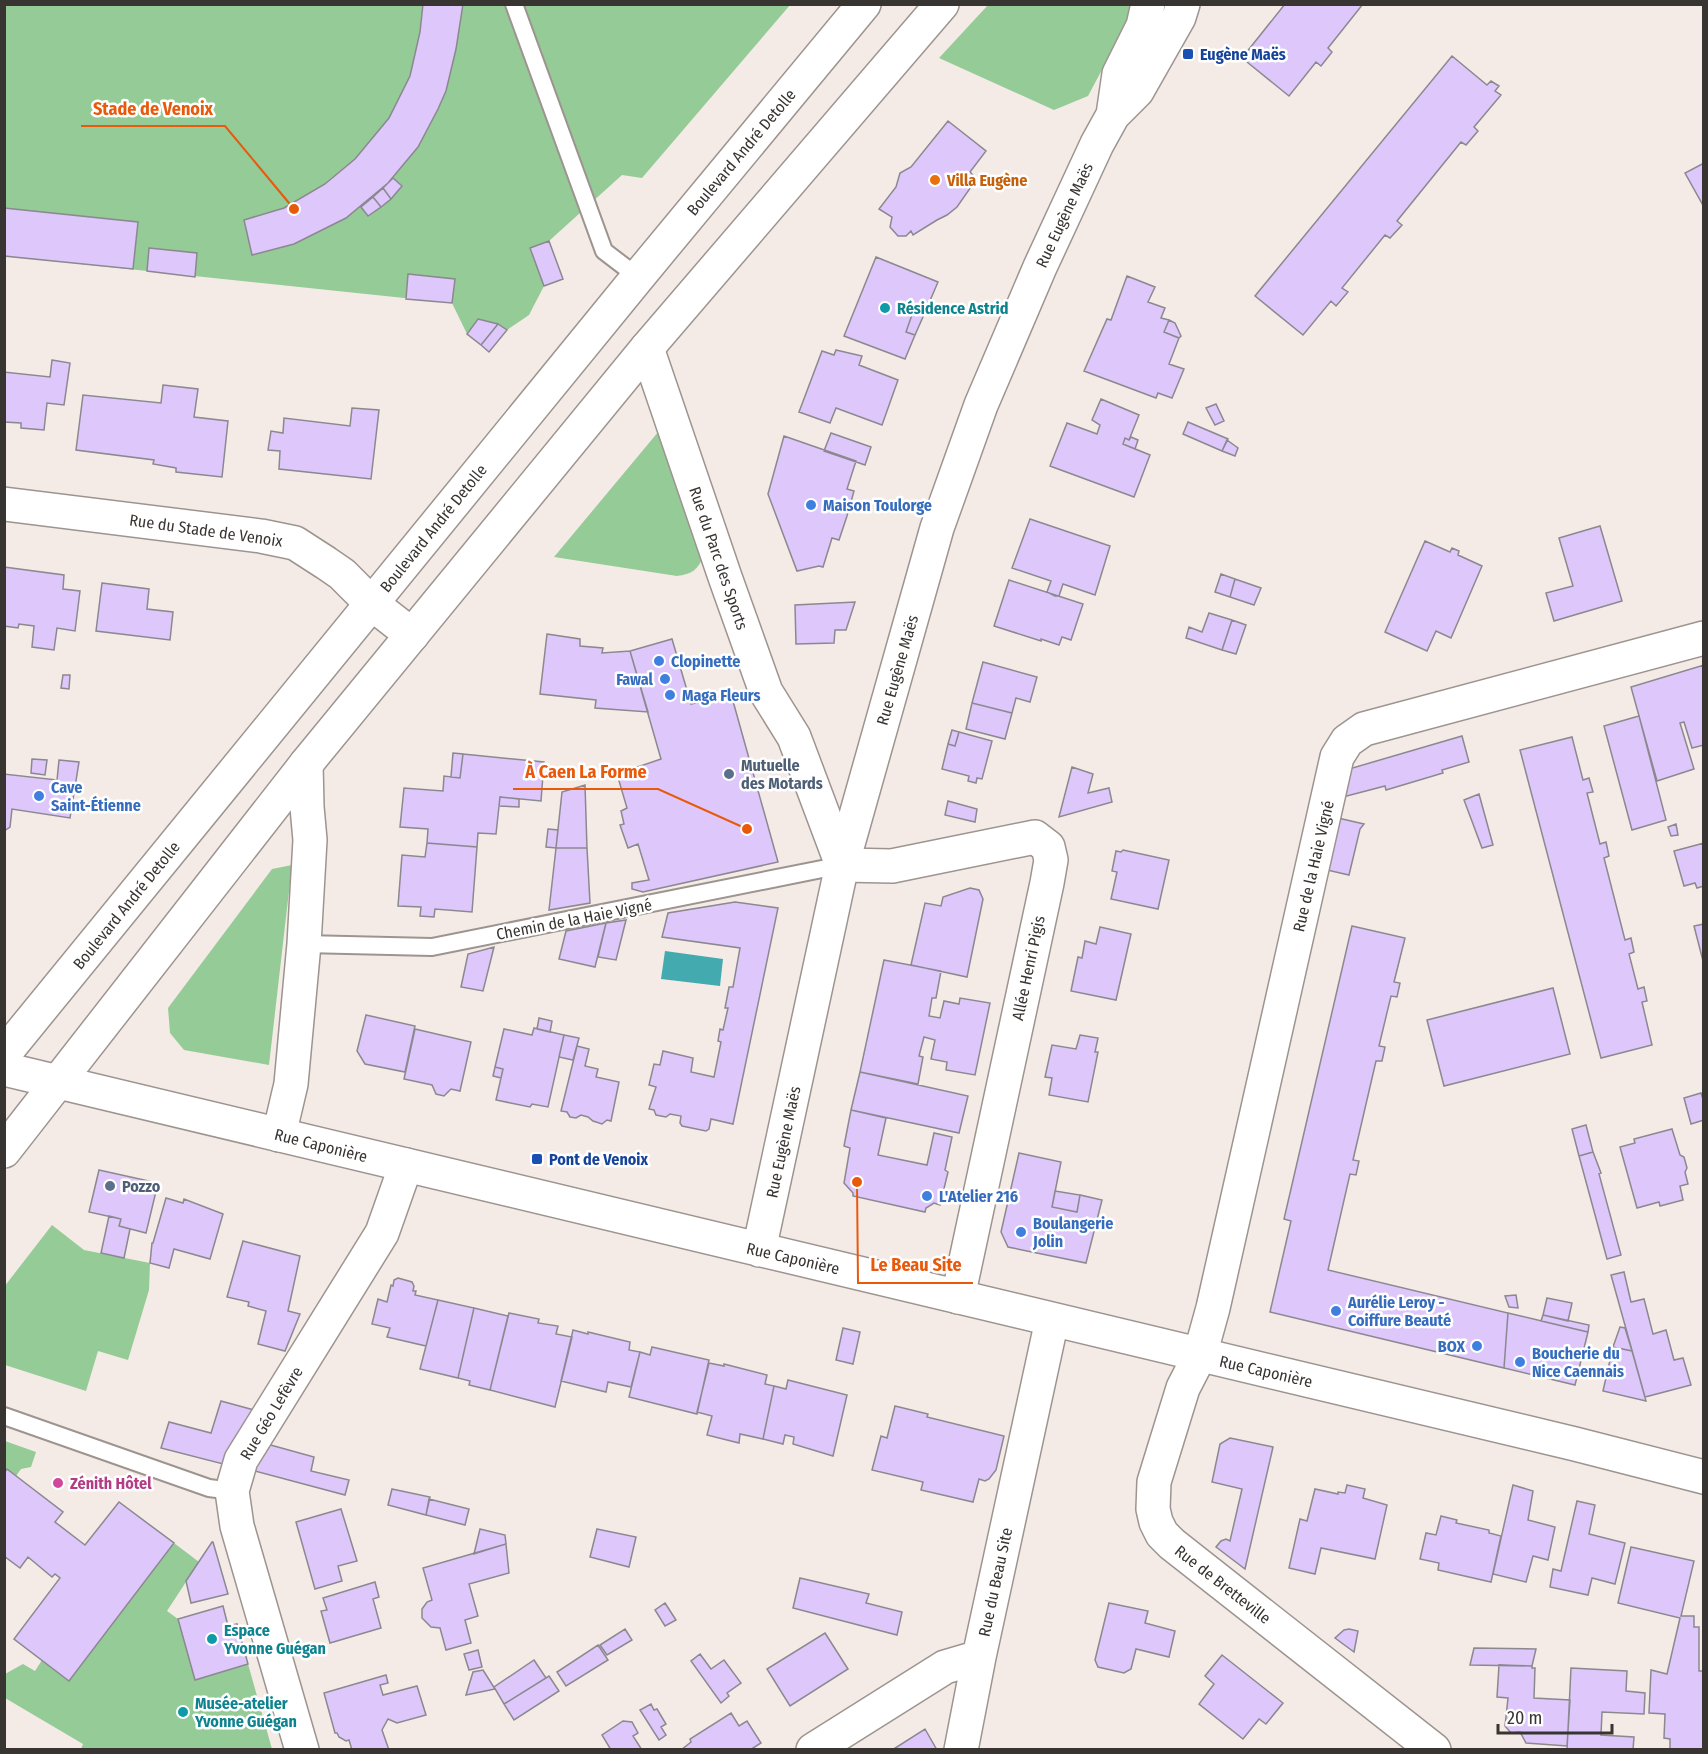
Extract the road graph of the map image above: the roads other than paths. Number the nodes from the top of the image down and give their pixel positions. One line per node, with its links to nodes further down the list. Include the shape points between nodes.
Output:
1 (514, 4): 7 (lane, via 604,251)
2 (864, 4): 7 (street, Boulevard André Detolle)
3 (942, 4): 8 (street)
4 (1148, 4): 6 (street, Rue Eugène Maës, via 1143,26 1119,75)
5 (1183, 4): 6 (street, Rue Eugène Maës, via 1137,91)
6 (1113, 116): 14 (street, Rue Eugène Maës, via 1040,267 973,427 937,528)
7 (638, 277): 10 (street, Boulevard André Detolle)
8 (647, 348): 11 (street); 14 (street, Rue du Parc des Sports, via 766,692 794,737)
9 (4, 504): 10 (street, Rue du Stade de Venoix, via 295,543 342,574)
10 (371, 603): 11 (street, Rue du Stade de Venoix); 16 (street, Boulevard André Detolle)
11 (412, 635): 13 (street)
12 (1704, 638): 24 (street, Rue de la Haie Vigné, via 1387,722 1364,729 1347,741 1337,757 1214,1308)
13 (306, 764): 15 (street, via 310,840); 17 (street)
14 (842, 865): 15 (lane, Chemin de la Haie Vigné, via 432,947); 21 (street, Rue Eugène Maës); 22 (street, Allée Henri Pigis, via 892,866 1035,837 1048,847 1051,860 1047,883)
15 (304, 944): 18 (street, via 291,1084)
16 (11, 1065): 17 (street, Rue Caponière)
17 (58, 1082): 18 (street, Rue Caponière); 19 (street)
18 (279, 1135): 20 (street, Rue Caponière)
19 (4, 1151)
20 (406, 1165): 21 (street, Rue Caponière); 27 (street, Rue Géo Lefèvre, via 382,1233 241,1460)
21 (759, 1250): 22 (street, Rue Caponière)
22 (958, 1297): 23 (street, Rue Caponière)
23 (1052, 1320): 24 (street, Rue Caponière); 28 (street, Rue du Beau Site)
24 (1200, 1355): 26 (street, Rue Caponière); 32 (street, Rue de Bretteville, via 1183,1388 1154,1482 1153,1509 1162,1534)
25 (4, 1416): 27 (lane, via 209,1488)
26 (1704, 1477)
27 (232, 1491): 29 (street, Rue Géo Lefèvre, via 237,1526)
28 (979, 1657): 30 (street, Rue du Beau Site, via 945,1667); 31 (street)
29 (302, 1749)
30 (813, 1749)
31 (961, 1749)
32 (1434, 1749)

